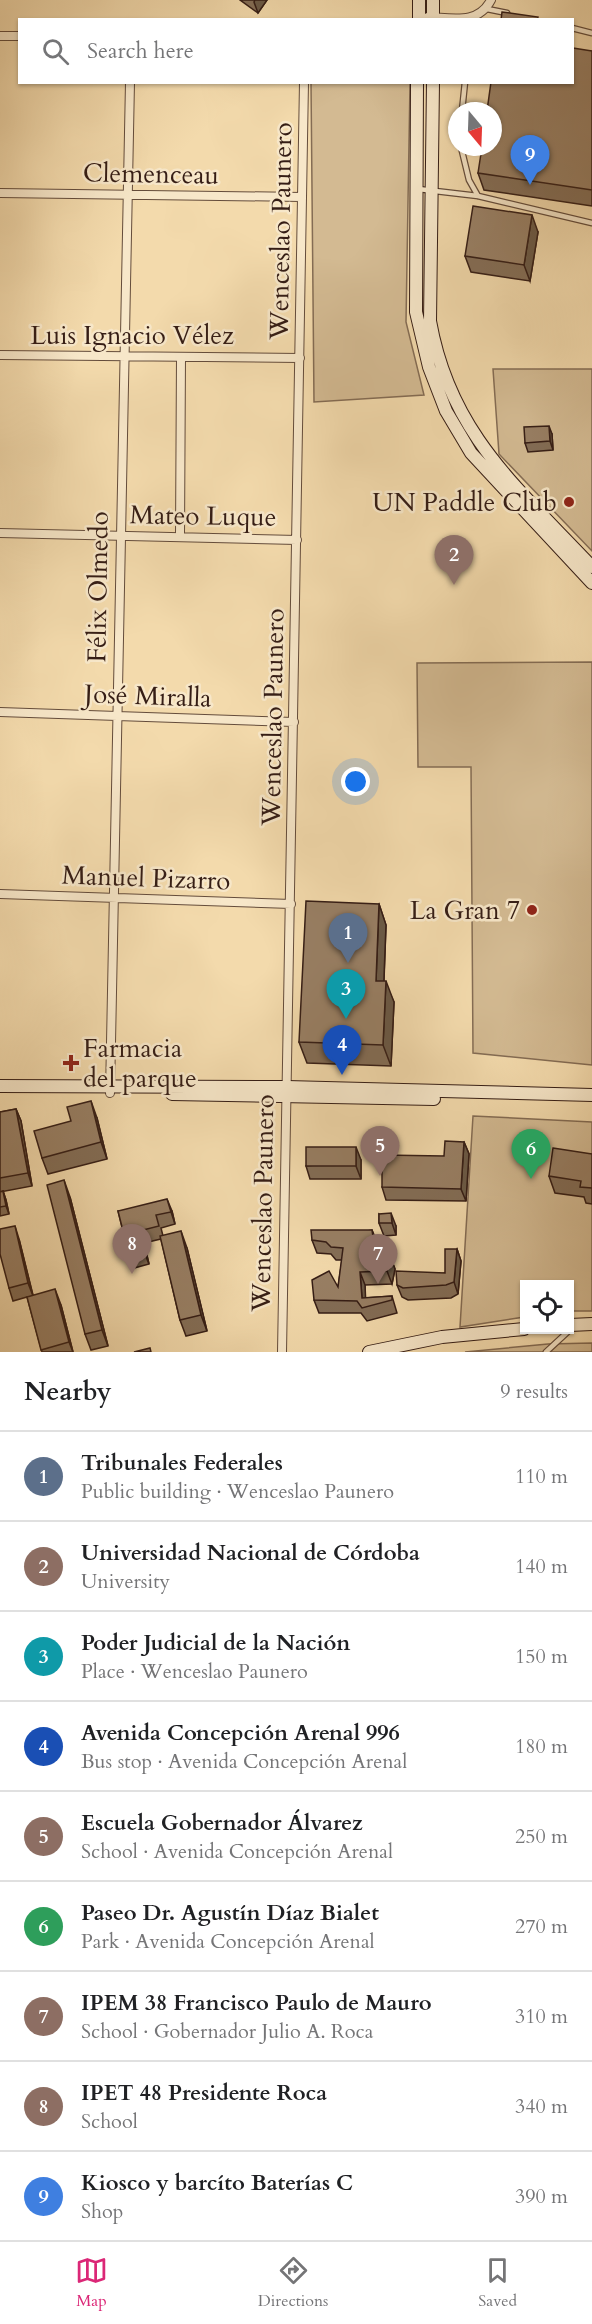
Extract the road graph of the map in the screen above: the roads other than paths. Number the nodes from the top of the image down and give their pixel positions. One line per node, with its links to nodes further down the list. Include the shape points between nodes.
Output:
1 (419, 0): 5 (main road)
2 (434, 0): 6 (main road)
3 (489, 4): 4 (lane); 7 (street, via 476,17)
4 (515, 15)
5 (419, 18)
6 (434, 18)
7 (455, 18)
8 (574, 28): 9 (lane)
9 (592, 33)
10 (0, 36): 11 (street)
11 (18, 36)
12 (130, 84): 22 (street, Félix Olmedo)
13 (304, 84): 24 (street, Wenceslao Paunero)
14 (417, 84): 19 (main road)
15 (433, 84): 20 (main road)
16 (465, 84): 17 (lane)
17 (463, 102)
18 (463, 156): 23 (lane)
19 (416, 189): 20 (lane); 35 (main road, via 416,312 446,411 476,458)
20 (431, 190): 23 (lane); 34 (main road, via 430,321 436,353 452,397 493,462)
21 (0, 193): 22 (street, Clemenceau)
22 (128, 195): 24 (street, Clemenceau); 27 (street, Félix Olmedo)
23 (478, 196): 25 (lane)
24 (302, 197): 29 (street, Wenceslao Paunero)
25 (592, 223)
26 (0, 355): 27 (street, Luis Ignacio Vélez)
27 (124, 356): 28 (street, Luis Ignacio Vélez); 31 (street, Félix Olmedo)
28 (181, 357): 29 (street, Luis Ignacio Vélez); 32 (street)
29 (300, 358): 33 (street, Wenceslao Paunero)
30 (0, 532): 31 (street, Mateo Luque)
31 (121, 535): 32 (street, Mateo Luque); 37 (street, Félix Olmedo)
32 (180, 537): 33 (street, Mateo Luque)
33 (297, 540): 38 (street, Wenceslao Paunero)
34 (592, 567)
35 (592, 583)
36 (0, 712): 37 (street, José Miralla)
37 (117, 716): 38 (street, José Miralla); 40 (street, Félix Olmedo)
38 (294, 723): 41 (street, Wenceslao Paunero)
39 (0, 894): 40 (street, Manuel Pizarro)
40 (113, 898): 41 (street, Manuel Pizarro); 43 (street, Félix Olmedo)
41 (291, 904): 44 (street, Wenceslao Paunero)
42 (0, 1086): 43 (main road)
43 (110, 1089): 44 (main road); 45 (main road)
44 (286, 1092): 46 (main road); 47 (main road); 53 (street, Wenceslao Paunero)
45 (0, 1093)
46 (592, 1095)
47 (592, 1102)
48 (592, 1324): 49 (main road)
49 (574, 1325)
50 (520, 1330): 52 (main road)
51 (563, 1334): 55 (lane)
52 (414, 1347): 54 (main road)
53 (282, 1352)
54 (369, 1352)
55 (546, 1352)

